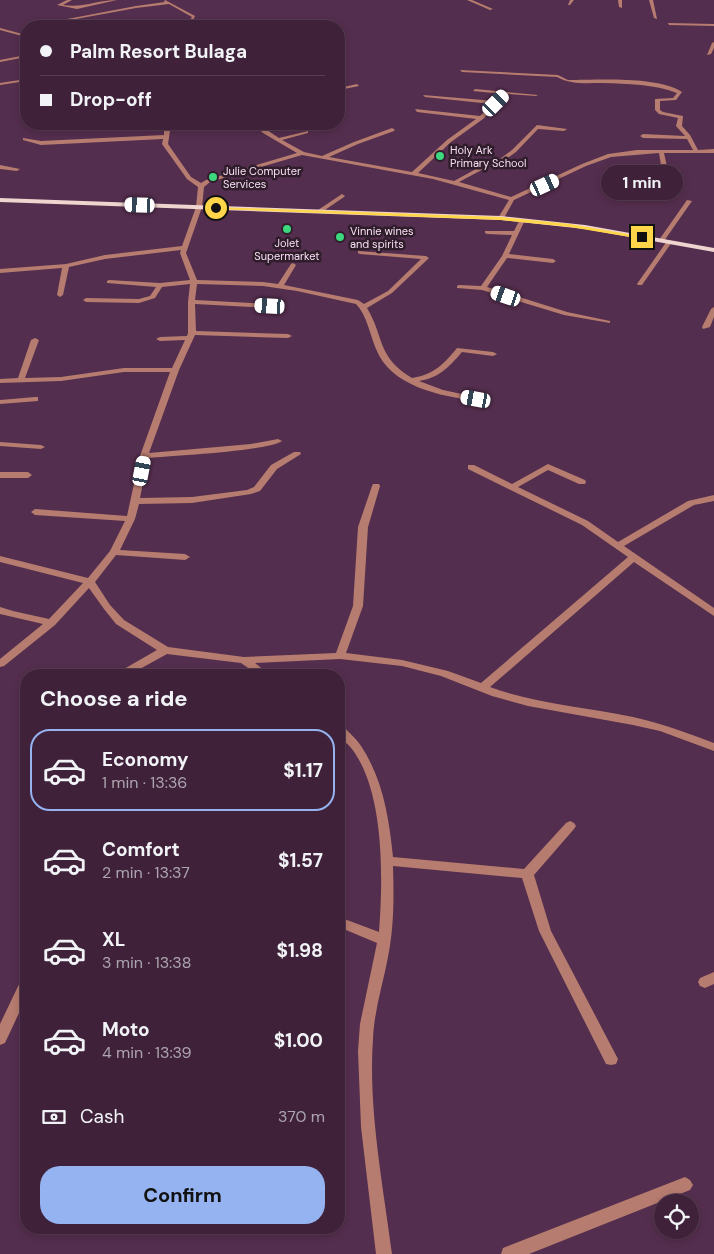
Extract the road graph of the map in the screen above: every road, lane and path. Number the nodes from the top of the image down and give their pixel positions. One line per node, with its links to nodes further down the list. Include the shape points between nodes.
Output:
1 (70, 0): 2 (street, via 59,5 77,8)
2 (115, 0)
3 (165, 0): 7 (street)
4 (469, 0): 9 (street)
5 (620, 0): 8 (street)
6 (651, 0): 10 (street)
7 (170, 3): 11 (street); 12 (street, via 194,17)
8 (620, 7)
9 (491, 9)
10 (656, 18)
11 (65, 20)
12 (192, 20)
13 (669, 24): 14 (street)
14 (714, 25)
15 (0, 29): 17 (street)
16 (17, 29): 17 (street)
17 (8, 31): 18 (street)
18 (20, 34)
19 (714, 43): 20 (street)
20 (709, 54)
21 (20, 57): 22 (street)
22 (0, 61)
23 (462, 71): 42 (street, via 558,76 567,81 674,89 680,92 674,99 657,100 658,110 681,117 679,126)
24 (20, 81): 25 (street)
25 (0, 84)
26 (357, 86): 27 (street)
27 (345, 88)
28 (475, 90): 29 (street)
29 (506, 93): 30 (street); 32 (street)
30 (536, 95)
31 (425, 96): 32 (street)
32 (496, 103): 34 (street)
33 (417, 110): 34 (street)
34 (481, 118): 53 (street, via 449,141)
35 (564, 129): 54 (street, via 536,126 500,162 489,164)
36 (167, 130): 41 (street)
37 (263, 130): 44 (street)
38 (392, 130): 49 (street)
39 (306, 132): 44 (street)
40 (643, 136): 42 (street)
41 (165, 137): 43 (street, via 41,143); 55 (street, via 165,144 174,158 189,178)
42 (689, 138): 45 (street)
43 (25, 139)
44 (279, 139): 47 (street)
45 (696, 151): 46 (street); 48 (street)
46 (714, 151)
47 (302, 152): 49 (street); 55 (street, via 208,181)
48 (661, 152): 52 (street); 57 (street, via 610,155)
49 (323, 158): 53 (street)
50 (0, 168): 51 (street)
51 (17, 168)
52 (665, 171)
53 (414, 173): 54 (street)
54 (454, 183): 57 (street)
55 (201, 186): 60 (street)
56 (342, 196): 61 (street)
57 (512, 199): 62 (street)
58 (0, 200): 60 (main road)
59 (689, 202): 66 (street)
60 (199, 207): 61 (main road); 67 (street)
61 (320, 211): 62 (main road)
62 (501, 218): 63 (main road)
63 (522, 220): 65 (street); 66 (main road)
64 (487, 232): 65 (street)
65 (516, 233): 70 (street)
66 (665, 241): 68 (main road); 77 (street)
67 (183, 248): 73 (street, via 105,257); 76 (street)
68 (714, 250)
69 (360, 252): 86 (street, via 426,258 390,292)
70 (505, 256): 71 (street); 81 (street)
71 (554, 261)
72 (293, 265): 79 (street)
73 (66, 266): 74 (street); 82 (street)
74 (0, 271)
75 (109, 282): 78 (street)
76 (194, 282): 78 (street); 79 (street); 84 (street)
77 (640, 284)
78 (160, 286): 83 (street, via 154,297 139,301)
79 (280, 286): 86 (street, via 343,298)
80 (458, 287): 81 (street)
81 (483, 288): 88 (street, via 551,310)
82 (60, 296)
83 (86, 300)
84 (191, 302): 85 (street); 90 (street)
85 (270, 306)
86 (364, 307): 97 (street, via 388,362)
87 (714, 309): 89 (street)
88 (608, 322)
89 (706, 328)
90 (191, 336): 91 (street); 92 (street); 95 (street)
91 (288, 336)
92 (160, 339)
93 (34, 340): 96 (street)
94 (493, 354): 97 (street, via 460,350 440,371)
95 (176, 370): 96 (street, via 124,370 61,379); 107 (street)
96 (21, 379): 98 (street)
97 (412, 380): 101 (street, via 426,388)
98 (2, 381): 99 (street)
99 (0, 389)
100 (35, 399): 102 (street)
101 (476, 399)
102 (0, 402)
103 (278, 441): 107 (street)
104 (0, 444): 105 (street)
105 (40, 447)
106 (297, 454): 115 (street, via 274,467 257,489 248,492 192,500)
107 (144, 456): 115 (street)
108 (471, 466): 113 (street)
109 (0, 474): 110 (street)
110 (28, 475)
111 (582, 482): 113 (street, via 548,467)
112 (376, 486): 128 (street, via 363,527 358,606)
113 (512, 487): 118 (street, via 585,523)
114 (714, 498): 118 (street, via 691,503)
115 (136, 501): 117 (street)
116 (35, 512): 117 (street)
117 (131, 519): 119 (street)
118 (618, 546): 121 (street)
119 (114, 552): 120 (street); 123 (street)
120 (185, 557)
121 (634, 558): 125 (street); 133 (street)
122 (0, 559): 123 (street)
123 (90, 582): 126 (street); 127 (street, via 120,622)
124 (0, 610): 126 (street)
125 (714, 613)
126 (52, 623): 130 (street)
127 (166, 650): 129 (street); 131 (street)
128 (340, 656): 129 (street); 133 (street, via 402,663 444,673)
129 (244, 660): 132 (street)
130 (0, 664)
131 (133, 669)
132 (257, 669)
133 (482, 688): 136 (street, via 528,702 643,723)
134 (345, 735): 138 (street, via 360,750 370,770 385,833)
135 (714, 735): 136 (street)
136 (709, 745)
137 (570, 826): 139 (street)
138 (387, 861): 139 (street); 141 (street)
139 (527, 874): 144 (street, via 545,931)
140 (345, 924): 141 (street)
141 (384, 940): 146 (street, via 364,1048 366,1113)
142 (20, 997): 143 (street)
143 (0, 1039)
144 (610, 1059)
145 (685, 1185): 147 (street)
146 (384, 1254)
147 (509, 1254)

